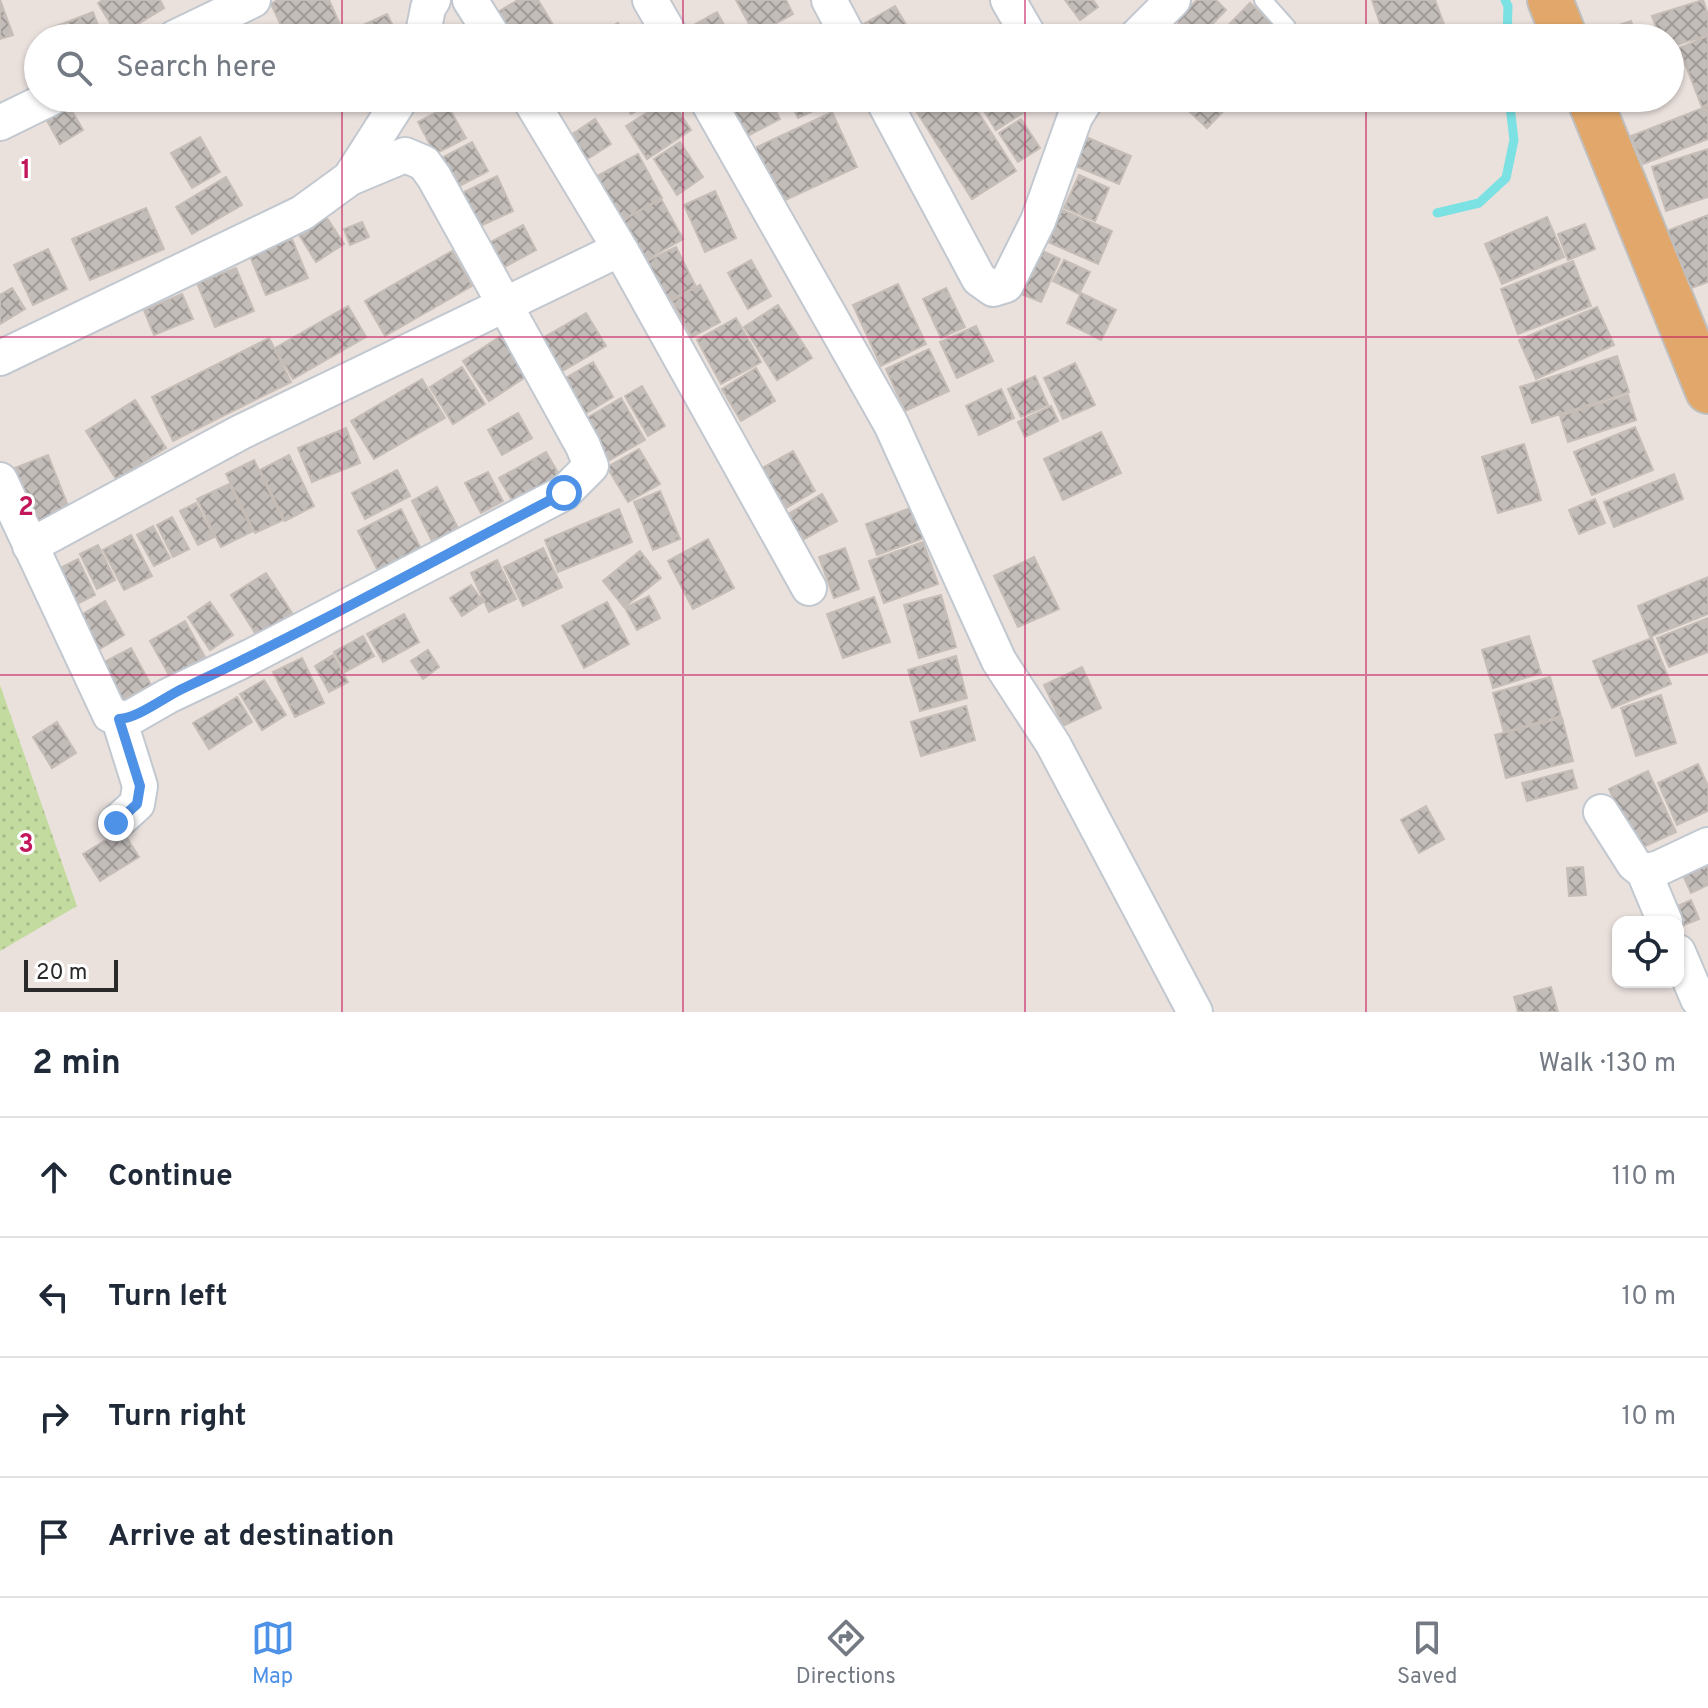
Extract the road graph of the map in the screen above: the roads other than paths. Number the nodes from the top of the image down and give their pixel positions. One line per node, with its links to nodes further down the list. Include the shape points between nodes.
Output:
1 (433, 0): 10 (street)
2 (470, 0): 11 (street)
3 (650, 0): 12 (street)
4 (829, 0): 13 (street)
5 (1008, 0): 14 (street)
6 (1263, 0): 15 (lane)
7 (1550, 0): 16 (main road)
8 (235, 3): 9 (street)
9 (198, 24)
10 (425, 24)
11 (485, 24)
12 (664, 24)
13 (842, 24)
14 (1022, 24)
15 (1284, 24)
16 (1559, 24)
17 (24, 111): 24 (street)
18 (392, 112): 25 (street)
19 (537, 112): 26 (street)
20 (714, 112): 41 (street, via 891,424 999,661 1053,744)
21 (890, 112): 22 (street, via 979,279 993,289 1006,285 1038,221)
22 (1073, 112)
23 (1595, 112): 29 (main road)
24 (0, 123)
25 (350, 178): 27 (street, via 405,155 424,163); 28 (street, via 302,213)
26 (620, 249): 27 (street); 32 (street)
27 (504, 305): 31 (street, via 241,432); 33 (street, via 591,466 564,493 128,719)
28 (0, 358)
29 (1708, 391)
30 (0, 480): 31 (street)
31 (30, 546): 33 (street, via 110,715)
32 (809, 588)
33 (119, 719): 35 (street, via 140,786 137,804)
34 (1601, 812): 37 (street)
35 (116, 823)
36 (1708, 845): 37 (street)
37 (1644, 872): 38 (street)
38 (1662, 916)
39 (1684, 966): 40 (street)
40 (1698, 999)
41 (1195, 1012)

